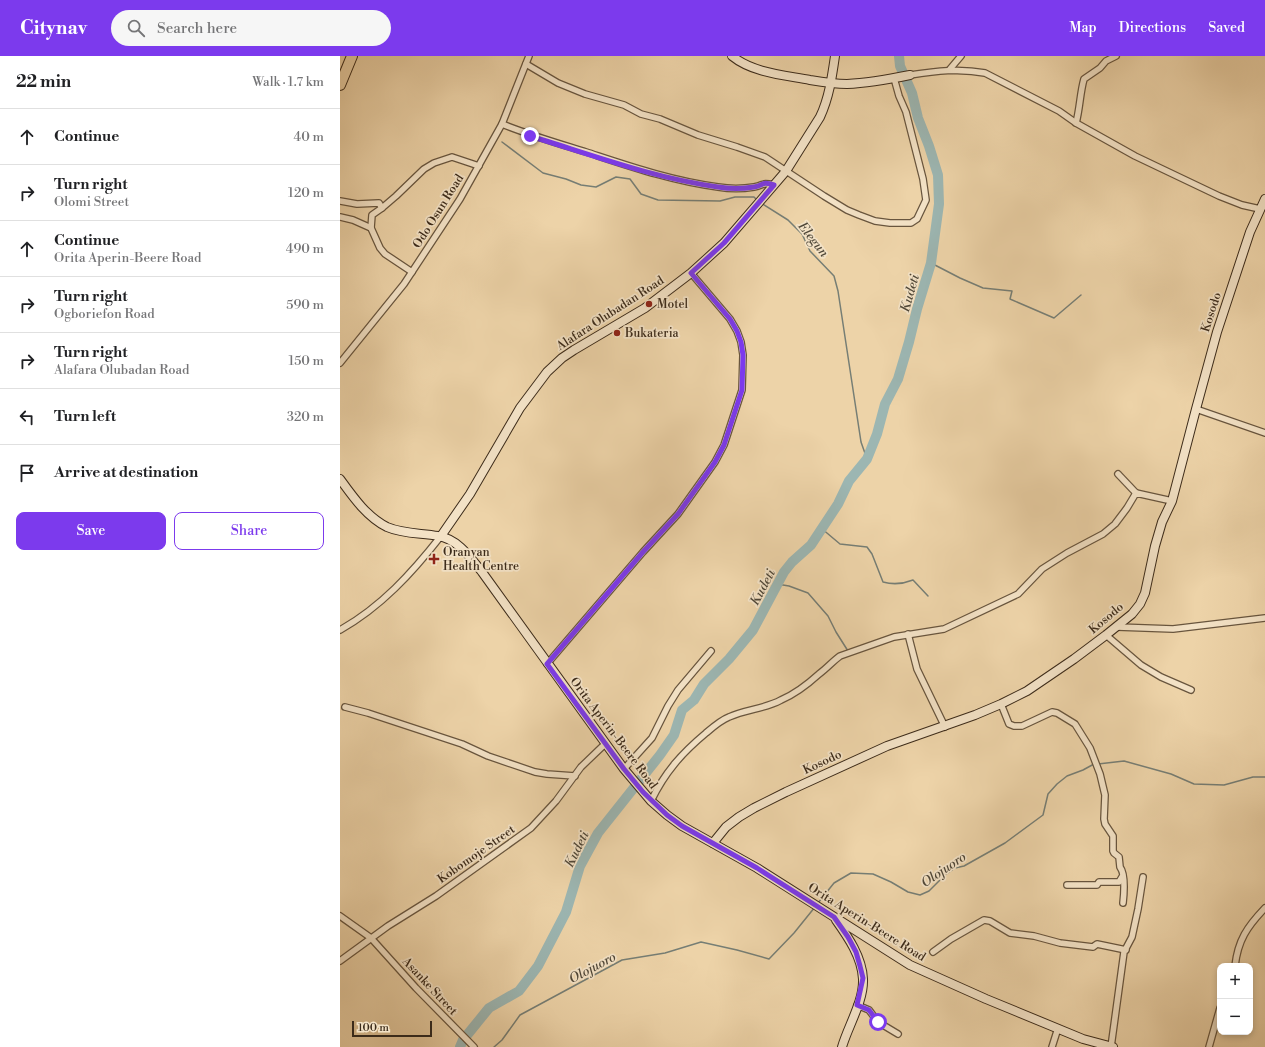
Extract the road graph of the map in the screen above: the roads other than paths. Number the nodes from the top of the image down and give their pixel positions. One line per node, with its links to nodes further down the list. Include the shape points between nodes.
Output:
1 (346, 56): 10 (highway)
2 (352, 56): 14 (highway)
3 (529, 56): 8 (street, Odo Osun Road)
4 (732, 56): 13 (main road, via 742,63 762,70)
5 (835, 56): 13 (main road, Alafara Olubadan Road)
6 (961, 56): 9 (street)
7 (1116, 56): 15 (street, via 1084,79)
8 (526, 64): 16 (street, Odo Osun Road); 18 (street, via 558,83 765,157)
9 (950, 70): 11 (street); 15 (street, via 985,73 1059,111)
10 (340, 71)
11 (910, 75): 12 (main road)
12 (897, 78): 13 (main road, via 858,83); 18 (street, via 898,96 906,112 926,200 917,220 911,223 875,221 824,196)
13 (831, 83): 18 (main road, Alafara Olubadan Road, via 820,117)
14 (340, 85)
15 (1076, 123): 23 (street, via 1117,147 1212,193)
16 (502, 124): 17 (street, Odo Osun Road); 19 (street, via 530,136 620,164 687,181 732,189 762,183)
17 (479, 166): 22 (street, via 452,157 434,162); 26 (street, Odo Osun Road)
18 (786, 171): 19 (main road, Alafara Olubadan Road)
19 (774, 185): 27 (main road, Alafara Olubadan Road, via 729,238)
20 (1265, 199): 23 (main road, Kosodo)
21 (340, 201): 22 (street, via 357,204 379,203)
22 (382, 208): 25 (street, via 372,215)
23 (1263, 210): 29 (main road, Kosodo, via 1250,232 1217,332)
24 (340, 217): 25 (street)
25 (370, 228): 26 (street, via 385,254)
26 (412, 272): 28 (street, Odo Osun Road)
27 (691, 273): 35 (main road, Alafara Olubadan Road, via 645,308 562,358 547,372 520,408 476,484); 42 (street, via 730,319 741,342 742,390 724,445 678,514)
28 (340, 363)
29 (1196, 409): 30 (street); 34 (main road, Kosodo)
30 (1265, 434)
31 (1118, 474): 33 (street)
32 (340, 479): 35 (main road, Orita Aperin-Beere Road, via 365,510 378,521 398,531)
33 (1136, 494): 34 (street); 39 (street, via 1114,524 1103,534 1042,569 1018,594 944,629)
34 (1172, 501): 37 (main road, Kosodo, via 1162,522 1145,592 1136,609)
35 (441, 536): 38 (street, via 400,584 361,617); 42 (main road, Orita Aperin-Beere Road, via 454,542 470,557)
36 (1265, 618): 37 (street, via 1178,628)
37 (1117, 627): 40 (main road, Kosodo)
38 (340, 630)
39 (908, 634): 46 (street, via 917,669); 50 (street, via 840,656 782,700 727,717 687,749 669,769)
40 (1106, 635): 43 (street, via 1141,665); 44 (main road, Kosodo, via 1042,681)
41 (712, 651): 48 (street, via 678,690 652,738)
42 (547, 664): 47 (main road, Orita Aperin-Beere Road)
43 (1191, 690)
44 (1001, 704): 46 (main road, Kosodo); 52 (street, via 1009,724 1014,726 1022,726 1052,712 1075,724 1090,748 1100,774 1104,795 1104,819 1113,836 1113,851 1119,857)
45 (345, 707): 49 (street, via 462,744 535,772)
46 (945, 726): 51 (main road, Kosodo, via 881,749 754,808 726,827)
47 (605, 744): 48 (main road, Orita Aperin-Beere Road); 49 (street, Kobomoje Street)
48 (624, 769): 50 (main road, Orita Aperin-Beere Road)
49 (575, 776): 59 (street, Kobomoje Street, via 541,818 518,838)
50 (651, 801): 51 (main road, Orita Aperin-Beere Road, via 682,826)
51 (713, 843): 58 (main road, Orita Aperin-Beere Road)
52 (1122, 876): 54 (street, via 1119,882 1115,883); 55 (street)
53 (1143, 877): 60 (street, via 1132,937)
54 (1067, 885)
55 (1123, 903)
56 (1265, 908): 63 (street, via 1250,923 1236,955)
57 (340, 916): 59 (street, Asanke Street)
58 (834, 917): 64 (main road, via 856,952 860,966 863,978); 66 (main road, Orita Aperin-Beere Road, via 910,965)
59 (371, 938): 62 (street, Kobomoje Street); 68 (street, Asanke Street)
60 (1126, 950): 61 (street, via 1097,944 1093,947 1060,943 1010,933 984,920); 71 (street)
61 (933, 952)
62 (340, 961)
63 (1235, 963)
64 (857, 1005): 67 (street, via 869,1010 878,1022); 69 (main road)
65 (1217, 1019): 72 (street)
66 (1058, 1028): 70 (street); 71 (main road, Orita Aperin-Beere Road, via 1083,1039)
67 (898, 1034)
68 (474, 1047)
69 (842, 1047)
70 (1052, 1047)
71 (1112, 1047)
72 (1209, 1047)

